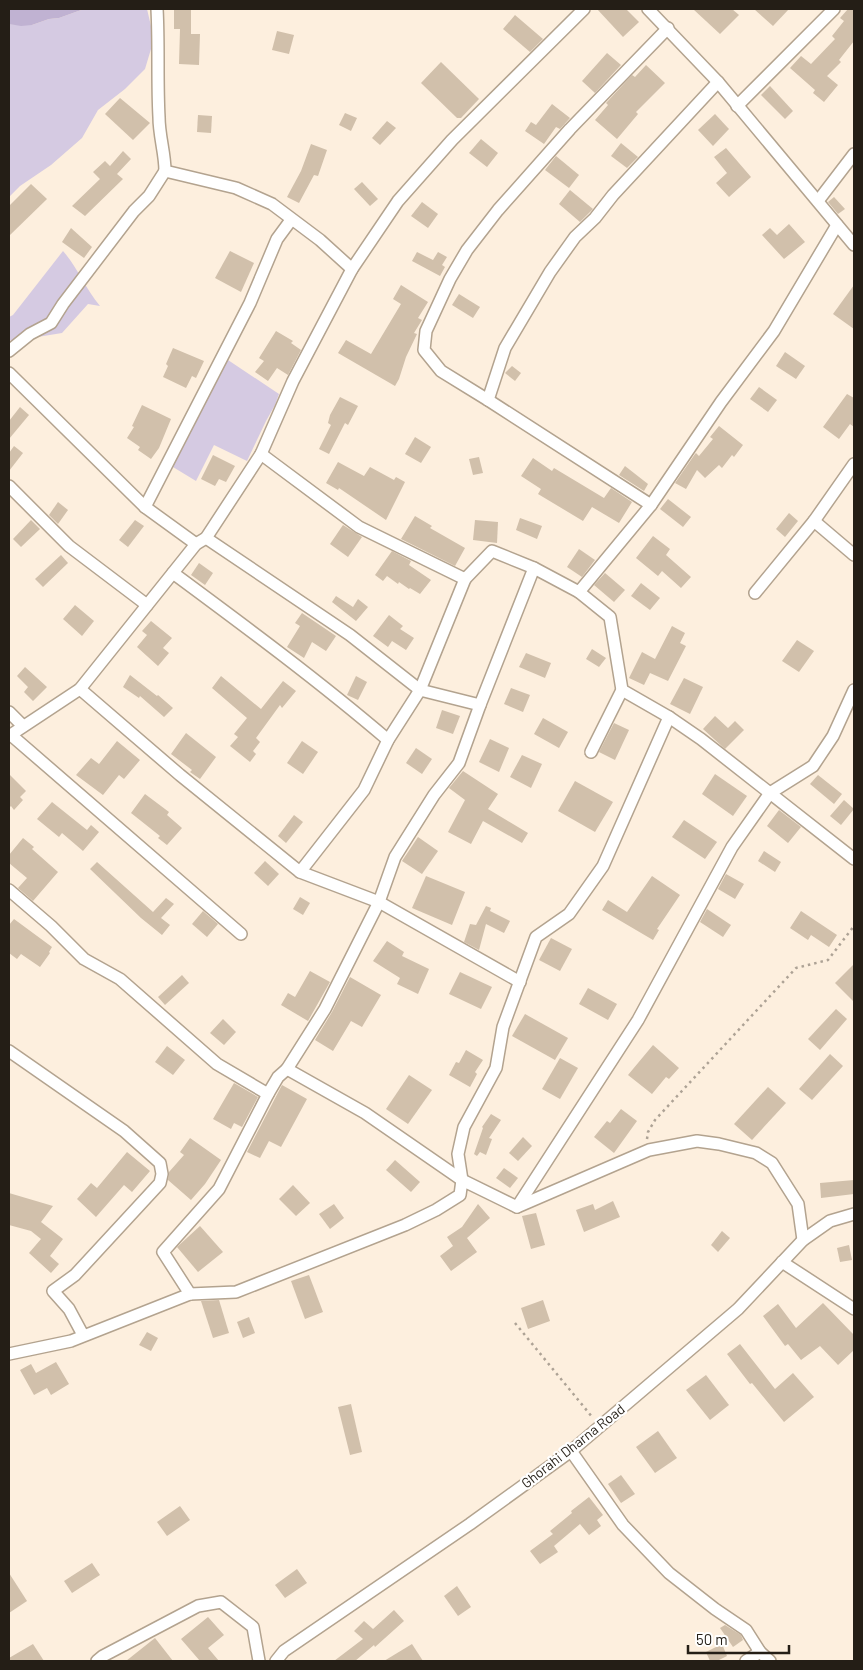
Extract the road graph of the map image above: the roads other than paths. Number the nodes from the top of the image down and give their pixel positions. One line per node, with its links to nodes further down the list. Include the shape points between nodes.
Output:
1 (157, 9): 9 (street, via 158,119)
2 (584, 9): 14 (street, via 452,140 398,201)
3 (648, 9): 5 (street)
4 (834, 9): 7 (street)
5 (668, 28): 6 (street); 17 (street, via 570,129 498,210 450,278 426,331 424,350 441,371)
6 (718, 82): 7 (street); 17 (street, via 613,195 596,218 574,237 505,348)
7 (737, 106): 10 (street)
8 (854, 154): 10 (street)
9 (165, 171): 11 (street, via 236,188 272,204); 15 (street, via 149,196 62,304 51,323)
10 (818, 201): 12 (street)
11 (291, 220): 14 (street, via 320,240); 22 (street, via 277,239 250,303)
12 (837, 225): 13 (street); 21 (street, via 774,331)
13 (853, 242)
14 (352, 269): 18 (street, via 293,381)
15 (9, 351)
16 (9, 373): 22 (street)
17 (488, 400): 21 (street)
18 (261, 454): 24 (street); 28 (street, via 359,527)
19 (854, 464): 23 (street)
20 (9, 486): 31 (street, via 70,546)
21 (651, 505): 29 (street)
22 (145, 507): 24 (street)
23 (814, 521): 25 (street); 30 (street)
24 (201, 541): 27 (street); 33 (street, via 350,635)
25 (854, 555)
26 (534, 568): 28 (street, via 492,551); 29 (street); 36 (street)
27 (173, 573): 31 (street); 41 (street)
28 (465, 579): 33 (street)
29 (579, 592): 34 (street, via 610,617)
30 (756, 593)
31 (147, 605): 32 (street)
32 (80, 689): 39 (street); 45 (street)
33 (420, 690): 36 (street); 41 (street)
34 (622, 690): 38 (street); 42 (street)
35 (854, 690): 43 (street, via 832,736 812,766)
36 (480, 704): 47 (street, via 459,763 434,795 395,857)
37 (9, 712): 39 (street)
38 (669, 717): 43 (street); 49 (street, via 603,866 568,914 536,937)
39 (23, 726): 40 (street)
40 (10, 735): 48 (street)
41 (388, 740): 45 (street, via 364,790)
42 (591, 752)
43 (770, 793): 44 (street); 54 (street, via 732,846 638,1020)
44 (854, 859)
45 (300, 872): 47 (street)
46 (9, 890): 52 (street, via 84,959 120,979 217,1064)
47 (379, 902): 49 (street); 51 (street, via 325,1009)
48 (241, 934)
49 (520, 982): 53 (street, via 503,1027 496,1068 464,1127 458,1154)
50 (9, 1051): 60 (street, via 124,1132 160,1163 160,1182 75,1276 53,1291 70,1310)
51 (287, 1069): 52 (street); 53 (street, via 366,1113)
52 (268, 1094): 58 (street, via 219,1189 163,1252)
53 (462, 1180): 54 (street); 58 (street, via 460,1195 405,1225 236,1292)
54 (517, 1207): 56 (street, via 649,1150 697,1141 756,1153 772,1163 798,1204)
55 (854, 1214): 56 (street, Ghorahi Dharna Road, via 830,1222)
56 (803, 1240): 57 (street, Ghorahi Dharna Road)
57 (782, 1262): 59 (street); 62 (street, Ghorahi Dharna Road, via 738,1309)
58 (190, 1294): 60 (street)
59 (854, 1309)
60 (83, 1335): 61 (street, via 71,1341)
61 (9, 1354)
62 (570, 1452): 63 (street, via 636,1539 669,1573 746,1630); 66 (street, Ghorahi Dharna Road, via 284,1651)
63 (760, 1652): 67 (street); 68 (street)
64 (97, 1661): 65 (street, via 198,1606 221,1602 253,1626)
65 (259, 1661)
66 (276, 1661)
67 (746, 1661)
68 (770, 1661)

